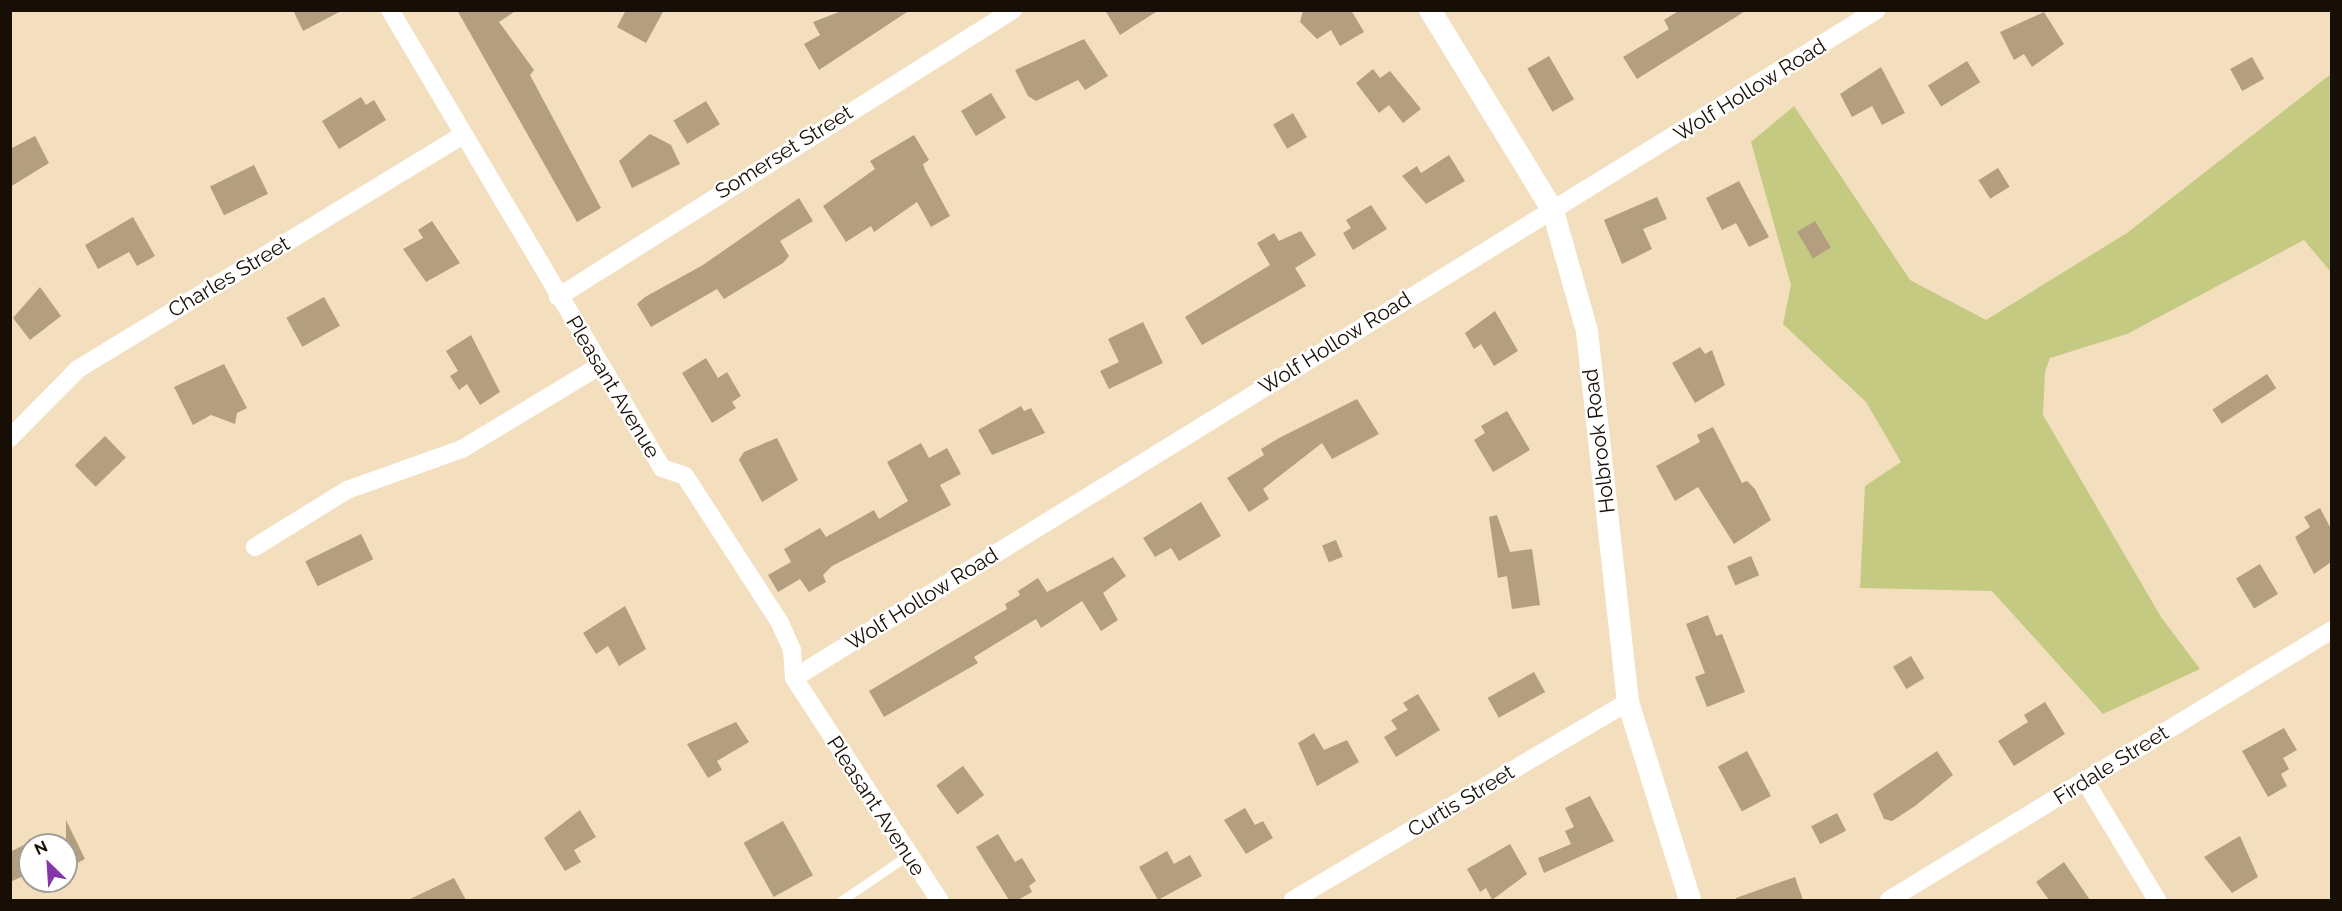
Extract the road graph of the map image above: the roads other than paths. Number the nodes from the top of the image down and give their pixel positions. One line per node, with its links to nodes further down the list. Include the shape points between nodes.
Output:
1 (390, 10): 5 (street, Pleasant Avenue)
2 (1013, 10): 7 (street, Somerset Street)
3 (1430, 10): 6 (street, Holbrook Road)
4 (1877, 10): 6 (street, Wolf Hollow Road)
5 (463, 135): 7 (street, Pleasant Avenue); 9 (street, Charles Street, via 78,369)
6 (1553, 211): 12 (street, Wolf Hollow Road); 13 (street, Holbrook Road, via 1587,331)
7 (558, 297): 8 (street, Pleasant Avenue)
8 (601, 365): 10 (street, via 462,449 347,490); 12 (street, Pleasant Avenue, via 662,468 685,476 780,623 792,650)
9 (10, 438)
10 (255, 547)
11 (2331, 630): 14 (street, Firdale Street)
12 (794, 678): 15 (street, Pleasant Avenue)
13 (1628, 702): 18 (street, Curtis Street); 19 (street, Holbrook Road)
14 (2085, 781): 20 (street, Firdale Street); 21 (street)
15 (908, 855): 16 (lane); 17 (street, Pleasant Avenue)
16 (842, 900)
17 (939, 900)
18 (1293, 900)
19 (1690, 900)
20 (1889, 900)
21 (2157, 900)

